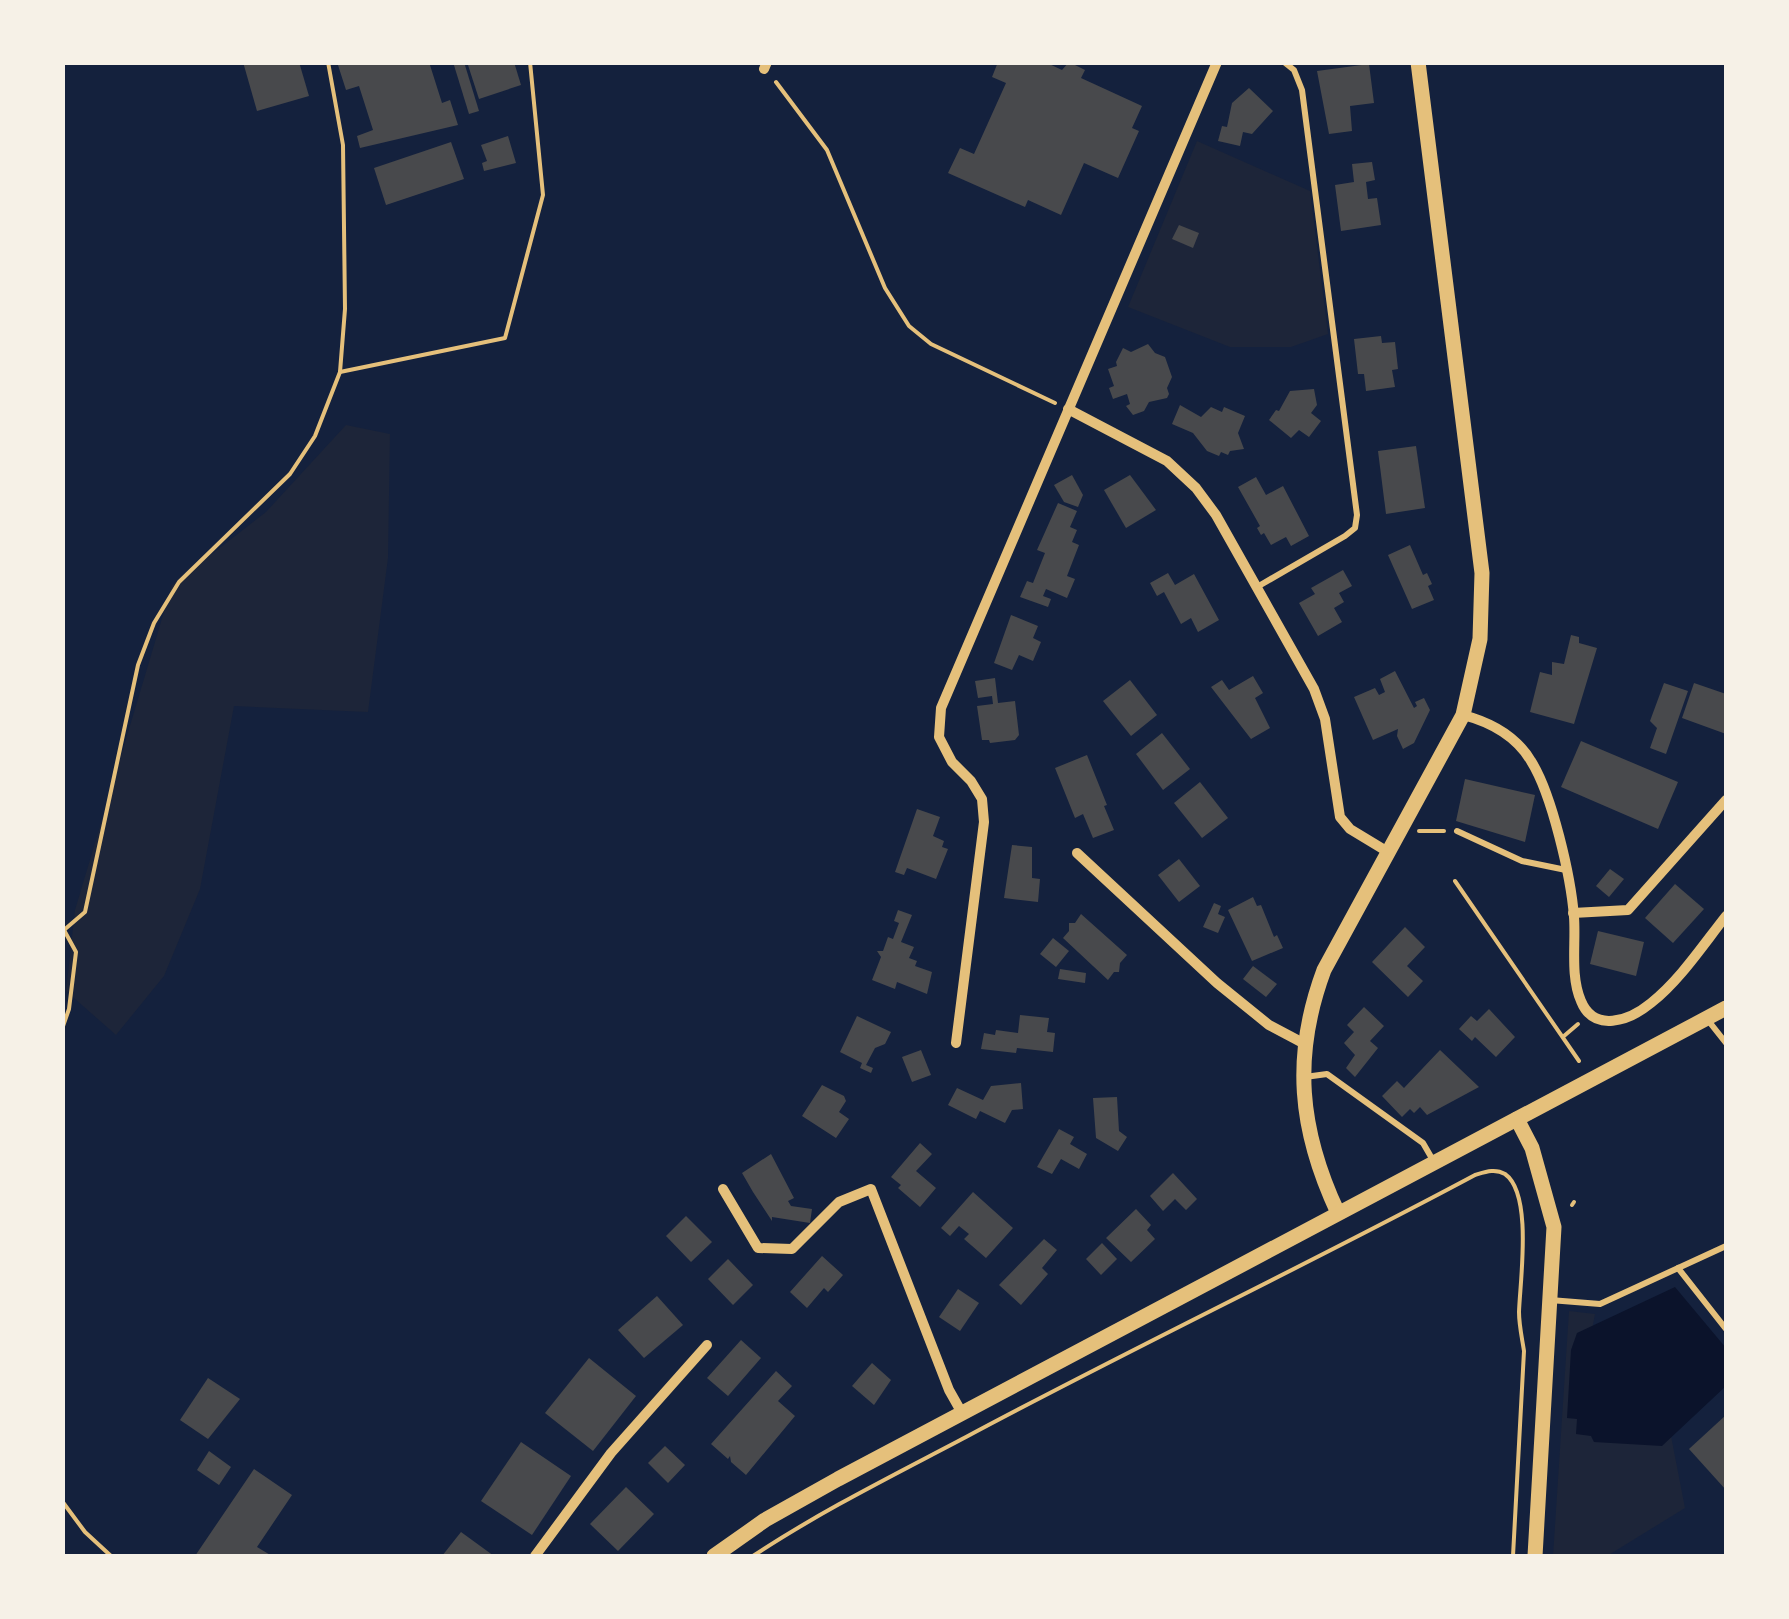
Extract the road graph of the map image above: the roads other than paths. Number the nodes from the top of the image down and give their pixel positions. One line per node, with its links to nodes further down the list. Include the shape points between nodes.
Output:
1 (1217, 62): 4 (street)
2 (1284, 62): 5 (lane, via 1302,90 1357,515 1345,536)
3 (1418, 62): 6 (street, via 1482,573 1480,639)
4 (1068, 409): 5 (street, via 1167,461 1196,488); 16 (street, via 941,708 939,737 982,799 984,822)
5 (1256, 588): 9 (street, via 1314,689 1340,816)
6 (1463, 715): 9 (street); 11 (street, via 1493,725 1532,761)
7 (1726, 800): 12 (street, via 1628,910)
8 (1457, 830): 11 (lane, via 1522,860)
9 (1388, 852): 17 (street, via 1324,970)
10 (1077, 853): 17 (street, via 1218,983)
11 (1566, 870): 12 (street)
12 (1574, 914): 13 (street, via 1576,989 1590,1016 1614,1022 1654,1001)
13 (1726, 916)
14 (1726, 1008): 15 (street)
15 (1706, 1018): 18 (lane); 20 (street)
16 (956, 1043)
17 (1303, 1043): 19 (street)
18 (1726, 1043)
19 (1304, 1077): 21 (lane, via 1328,1074 1423,1144); 23 (street, via 1306,1122)
20 (1517, 1119): 21 (street); 26 (street, via 1554,1226)
21 (1434, 1163): 23 (street)
22 (723, 1190): 29 (street, via 758,1248 792,1249 839,1202 871,1188)
23 (1338, 1213): 29 (street)
24 (1726, 1246): 25 (lane)
25 (1678, 1268): 26 (lane, via 1600,1304); 27 (lane)
26 (1550, 1300): 32 (street)
27 (1726, 1330)
28 (707, 1346): 30 (street, via 611,1453)
29 (962, 1413): 31 (street, via 801,1499)
30 (535, 1556)
31 (714, 1556)
32 (1535, 1556)

